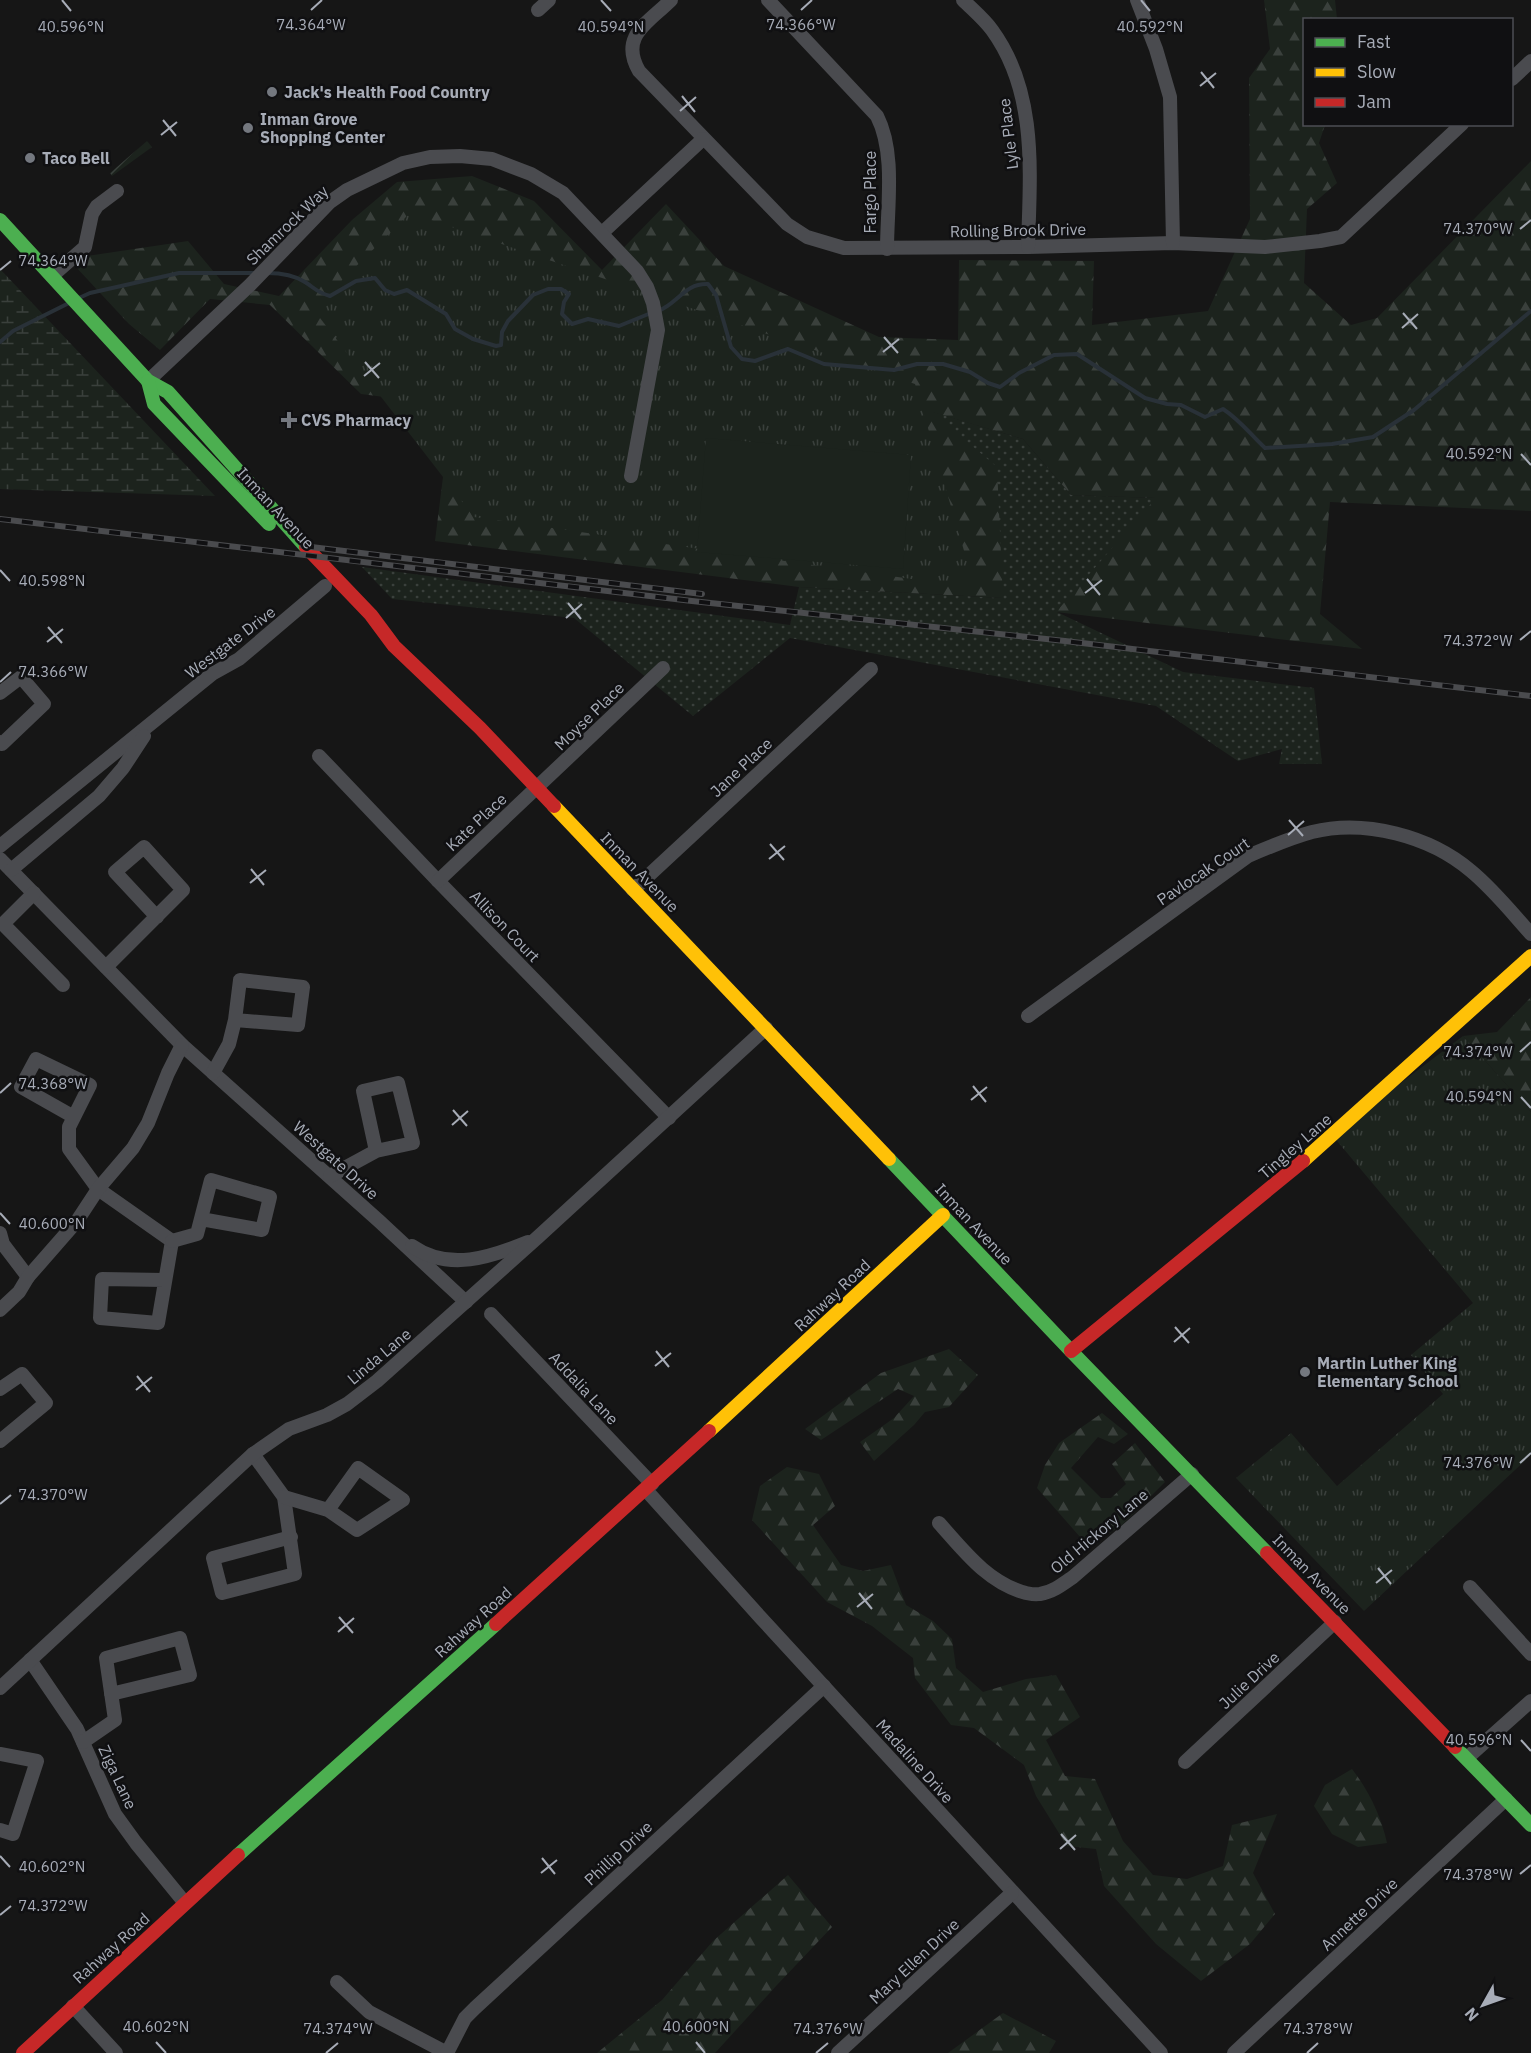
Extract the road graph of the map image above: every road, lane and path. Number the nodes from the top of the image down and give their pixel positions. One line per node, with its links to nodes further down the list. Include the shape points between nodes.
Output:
1 (549, 0): 6 (street)
2 (671, 0): 10 (street, Rolling Brook Drive, via 636,34 631,46 632,59)
3 (768, 0): 16 (street, Fargo Place, via 876,116 883,129 888,170)
4 (963, 0): 15 (street, Lyle Place, via 992,30 1017,79 1030,154)
5 (1137, 0): 14 (street, via 1170,97)
6 (538, 10)
7 (1531, 62): 8 (street)
8 (1513, 78)
9 (1460, 126): 14 (street, Rolling Brook Drive, via 1341,237 1265,247)
10 (703, 139): 13 (street); 16 (street, Rolling Brook Drive, via 787,224 807,237 844,248)
11 (117, 191): 17 (street, via 92,214 85,247)
12 (0, 220): 17 (main road, Inman Avenue)
13 (602, 233): 18 (street, Shamrock Way, via 563,193 531,174 492,159 430,157 403,163 330,202 250,285); 19 (street, Shamrock Way, via 647,286 657,320)
14 (1173, 243): 15 (street, Rolling Brook Drive)
15 (1028, 247): 16 (street, Rolling Brook Drive)
16 (887, 249)
17 (52, 276): 18 (main road, Inman Avenue)
18 (148, 381): 20 (main road, Inman Avenue, via 154,404); 21 (main road, Inman Avenue, via 168,392 371,615)
19 (631, 476)
20 (326, 586): 21 (main road, Inman Avenue, via 368,629); 25 (street, Westgate Drive, via 264,640 212,674)
21 (394, 646): 28 (main road, Inman Avenue)
22 (663, 668): 28 (street, Moyse Place)
23 (871, 669): 33 (street, Jane Place)
24 (0, 693): 26 (street, via 21,677 44,704)
25 (153, 723): 29 (street, Westgate Drive); 31 (street, Westgate Drive, via 99,796)
26 (0, 742)
27 (319, 756): 32 (street, Allison Court)
28 (537, 788): 32 (street, Kate Place); 33 (main road, Inman Avenue)
29 (0, 846)
30 (0, 859): 31 (street, Westgate Drive)
31 (11, 870): 34 (street, Westgate Drive)
32 (438, 881): 46 (street, Allison Court)
33 (633, 890): 42 (main road, Inman Avenue)
34 (34, 893): 38 (street, Westgate Drive); 39 (street, via 3,924)
35 (157, 917): 35 (street, via 183,890 144,847 115,872); 38 (street)
36 (1531, 934): 40 (street, Pavlocak Court, via 1470,870 1417,839 1361,828 1314,832 1248,856)
37 (1531, 956): 61 (main road, Tingley Lane, via 1314,1152)
38 (106, 967): 43 (street, Westgate Drive)
39 (63, 985)
40 (1028, 1016)
41 (236, 1020): 41 (street, via 240,980 303,987 298,1025); 44 (street, via 229,1044)
42 (766, 1028): 46 (street, Linda Lane); 50 (main road, Inman Avenue)
43 (182, 1045): 44 (street, Westgate Drive); 49 (street, via 148,1123 133,1148)
44 (213, 1073): 48 (street, Westgate Drive)
45 (74, 1117): 45 (street, via 90,1085 36,1059 21,1087); 49 (street, via 69,1127 69,1149)
46 (669, 1118): 53 (street, Linda Lane)
47 (376, 1151): 47 (street, via 413,1143 398,1083 363,1091); 48 (street)
48 (330, 1176): 52 (street, Westgate Drive)
49 (98, 1189): 55 (street); 56 (street, via 77,1221)
50 (943, 1215): 61 (main road, Inman Avenue); 66 (main road, Rahway Road)
51 (201, 1219): 51 (street, via 211,1180 270,1197 262,1230); 55 (street, via 197,1234)
52 (379, 1221): 53 (street, via 418,1250 452,1260 494,1256); 58 (street, Westgate Drive)
53 (538, 1237): 58 (street, Linda Lane)
54 (1, 1241): 56 (street)
55 (172, 1241): 57 (street)
56 (28, 1277): 59 (street)
57 (164, 1280): 57 (street, via 158,1323 100,1318 102,1279)
58 (466, 1302): 64 (street, Linda Lane, via 347,1404 289,1429)
59 (0, 1310)
60 (492, 1314): 66 (street, Addalia Lane)
61 (1071, 1351): 65 (main road, Inman Avenue)
62 (0, 1389): 63 (street, via 21,1374 46,1403)
63 (0, 1441)
64 (253, 1454): 67 (street); 74 (street, Linda Lane)
65 (1191, 1474): 69 (street, Old Hickory Lane, via 1073,1576 1054,1590 1038,1595 999,1582); 72 (main road, Inman Avenue)
66 (649, 1487): 75 (street, Madaline Drive); 87 (main road, Rahway Road)
67 (284, 1497): 68 (street); 70 (street)
68 (328, 1510): 68 (street, via 358,1468 403,1500 357,1530)
69 (939, 1523)
70 (291, 1537): 70 (street, via 295,1574 222,1593 213,1558)
71 (1470, 1587): 73 (street)
72 (1335, 1622): 81 (main road, Inman Avenue); 82 (street, Julie Drive)
73 (1531, 1654)
74 (30, 1660): 76 (street, Linda Lane); 79 (street, Ziga Lane, via 68,1713)
75 (824, 1686): 86 (street, Madaline Drive); 92 (street, Phillip Drive, via 475,2008 465,2018)
76 (0, 1688)
77 (111, 1694): 77 (street, via 106,1658 180,1638 190,1676); 79 (street, via 115,1720)
78 (1531, 1701): 81 (street)
79 (83, 1742): 87 (street, Ziga Lane, via 115,1814)
80 (0, 1754): 85 (street, via 37,1761 13,1834)
81 (1467, 1758): 83 (main road, Inman Avenue)
82 (1185, 1762)
83 (1506, 1799): 84 (main road, Inman Avenue); 95 (street, Annette Drive)
84 (1531, 1826)
85 (0, 1830)
86 (1012, 1893): 93 (street, Mary Ellen Drive); 94 (street, Madaline Drive)
87 (185, 1903): 89 (main road, Rahway Road)
88 (337, 1982): 92 (street, via 369,2012)
89 (73, 2006): 90 (main road, Rahway Road); 91 (street)
90 (23, 2053)
91 (116, 2053)
92 (447, 2053)
93 (838, 2053)
94 (1161, 2053)
95 (1234, 2053)

